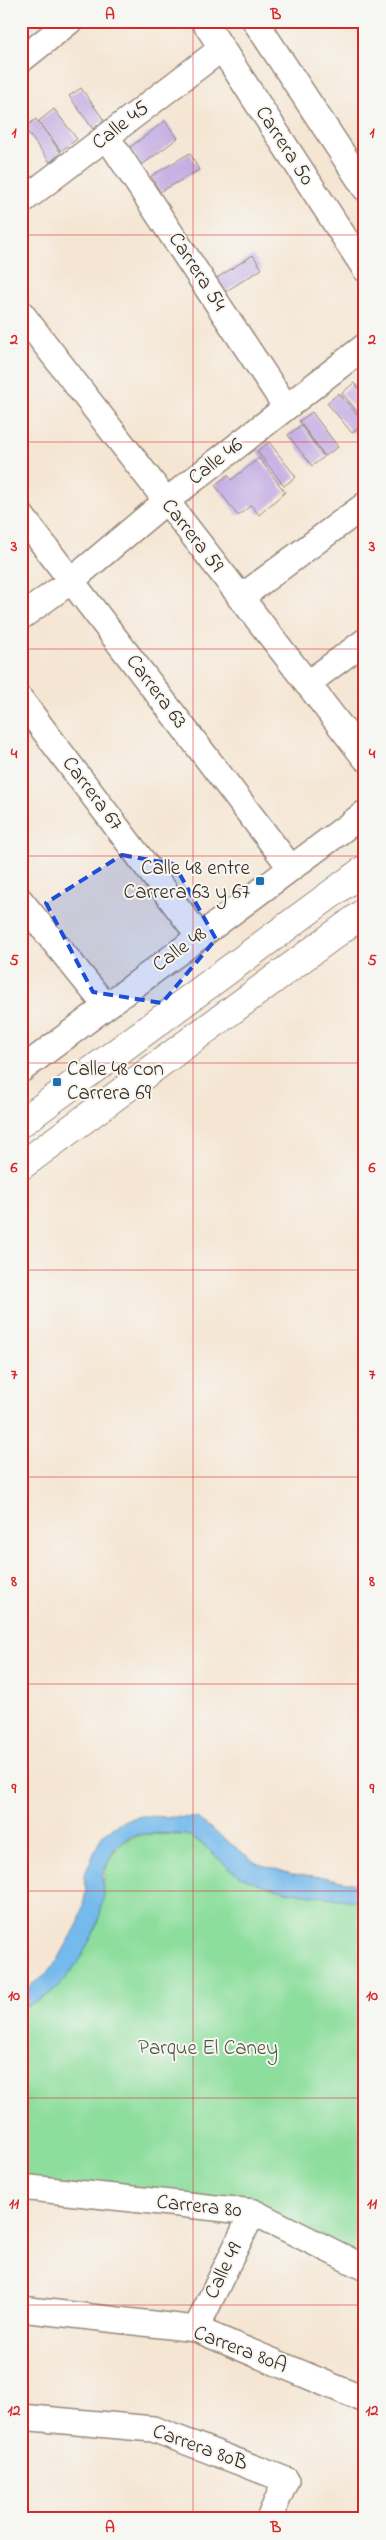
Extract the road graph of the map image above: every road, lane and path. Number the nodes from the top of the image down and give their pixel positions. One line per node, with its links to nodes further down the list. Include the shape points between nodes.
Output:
1 (70, 21): 5 (street)
2 (204, 21): 4 (street, Carrera 50)
3 (255, 21): 7 (street, Carrera 50)
4 (221, 49): 6 (street, Calle 45); 9 (street, Carrera 50)
5 (21, 60)
6 (107, 137): 8 (street, Calle 45); 12 (street, Carrera 54)
7 (365, 188)
8 (21, 202)
9 (365, 269)
10 (21, 313): 13 (street, Carrera 59)
11 (365, 346): 12 (street, Calle 46)
12 (286, 408): 13 (street, Calle 46)
13 (165, 502): 16 (street, Calle 46); 17 (street, Carrera 59)
14 (365, 505): 17 (street)
15 (21, 515): 16 (street, Carrera 63)
16 (71, 581): 18 (street, Calle 46); 24 (street, Carrera 63)
17 (240, 598): 20 (street, Carrera 59)
18 (21, 617)
19 (365, 641): 20 (street)
20 (306, 684): 22 (street, Carrera 59)
21 (21, 700): 28 (street, Carrera 67)
22 (365, 758)
23 (365, 814): 24 (street, Calle 48)
24 (291, 868): 28 (street, Calle 48)
25 (365, 869): 31 (main road, Calle 48)
26 (24, 910): 29 (street)
27 (365, 912): 32 (main road)
28 (199, 936): 29 (street, Calle 48)
29 (105, 1005): 30 (street, Calle 48)
30 (21, 1070)
31 (25, 1118)
32 (21, 1166)
33 (21, 2187): 34 (street, Carrera 80)
34 (253, 2212): 35 (street, Carrera 80); 37 (street, Calle 49)
35 (365, 2268)
36 (21, 2309): 37 (street, Carrera 80A)
37 (196, 2329): 38 (street, Carrera 80A)
38 (365, 2400)
39 (21, 2417): 40 (street, Carrera 80B, via 153,2428 286,2480)
40 (269, 2519)

